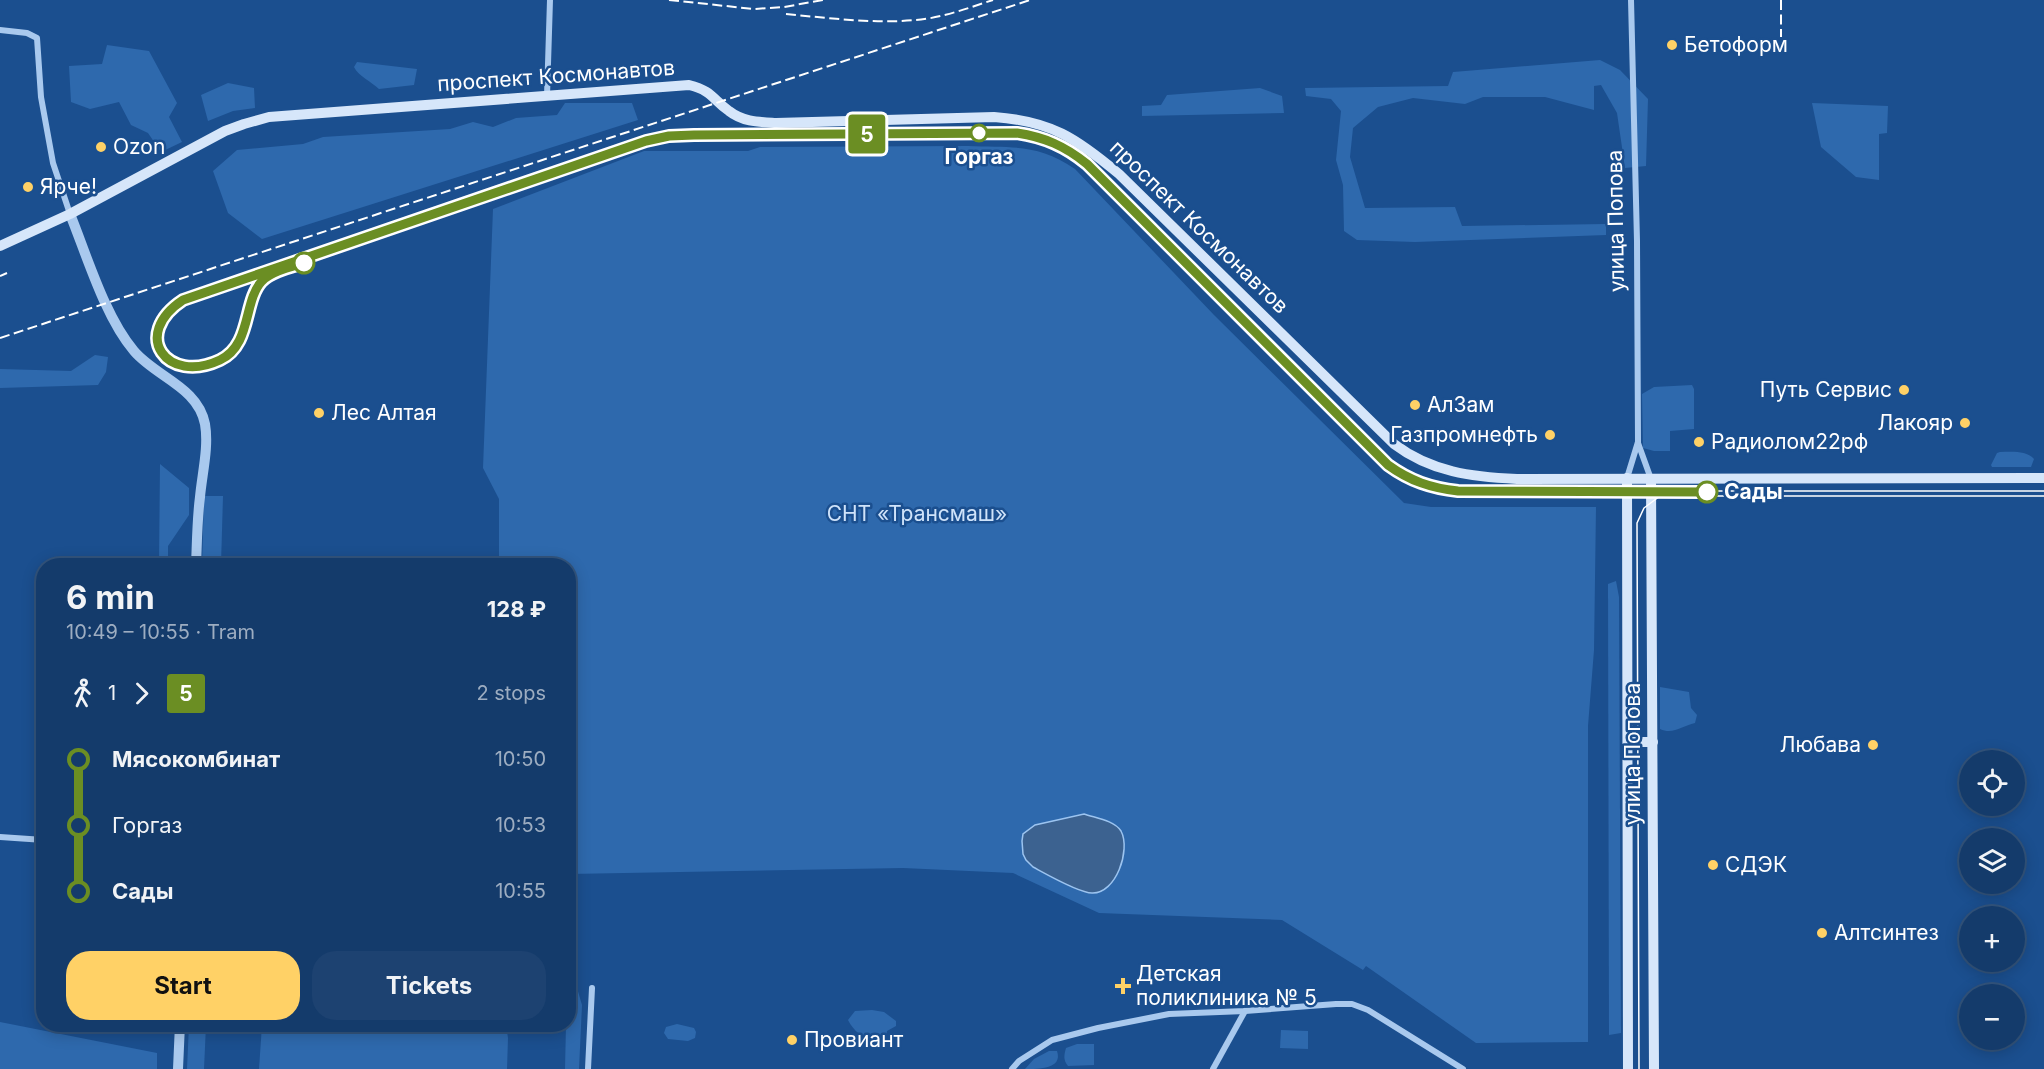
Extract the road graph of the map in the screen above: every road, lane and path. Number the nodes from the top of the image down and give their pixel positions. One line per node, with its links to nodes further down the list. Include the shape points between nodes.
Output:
1 (550, 0): 4 (street)
2 (1631, 0): 7 (street, улица Попова)
3 (0, 30): 5 (street, via 37,38 41,97 52,163)
4 (547, 97): 5 (main road, проспект Космонавтов, via 268,117 225,131); 8 (main road, проспект Космонавтов, via 689,86 701,88 728,111 752,122 994,117 1050,127 1084,146 1119,174 1406,453 1438,468 1481,477)
5 (70, 214): 6 (main road, проспект Космонавтов); 11 (street, via 126,341 148,365 194,399 200,410 206,438)
6 (0, 246)
7 (1638, 442): 8 (street, улица Попова); 9 (street, улица Попова)
8 (1627, 478): 9 (main road, проспект Космонавтов); 12 (main road, улица Попова)
9 (1651, 478): 10 (main road, проспект Космонавтов); 13 (main road, улица Попова)
10 (2044, 478)
11 (196, 558)
12 (1628, 742): 13 (main road); 24 (main road, улица Попова)
13 (1653, 742): 25 (main road, улица Попова)
14 (0, 837): 15 (street)
15 (36, 839)
16 (592, 987): 20 (street)
17 (1245, 1011): 21 (street, via 1169,1014 1098,1028 1052,1041 1019,1060); 22 (street); 23 (street, via 1352,1004 1387,1020)
18 (180, 1032): 19 (street)
19 (178, 1069)
20 (588, 1069)
21 (1012, 1069)
22 (1213, 1069)
23 (1463, 1069)
24 (1628, 1069)
25 (1654, 1069)

